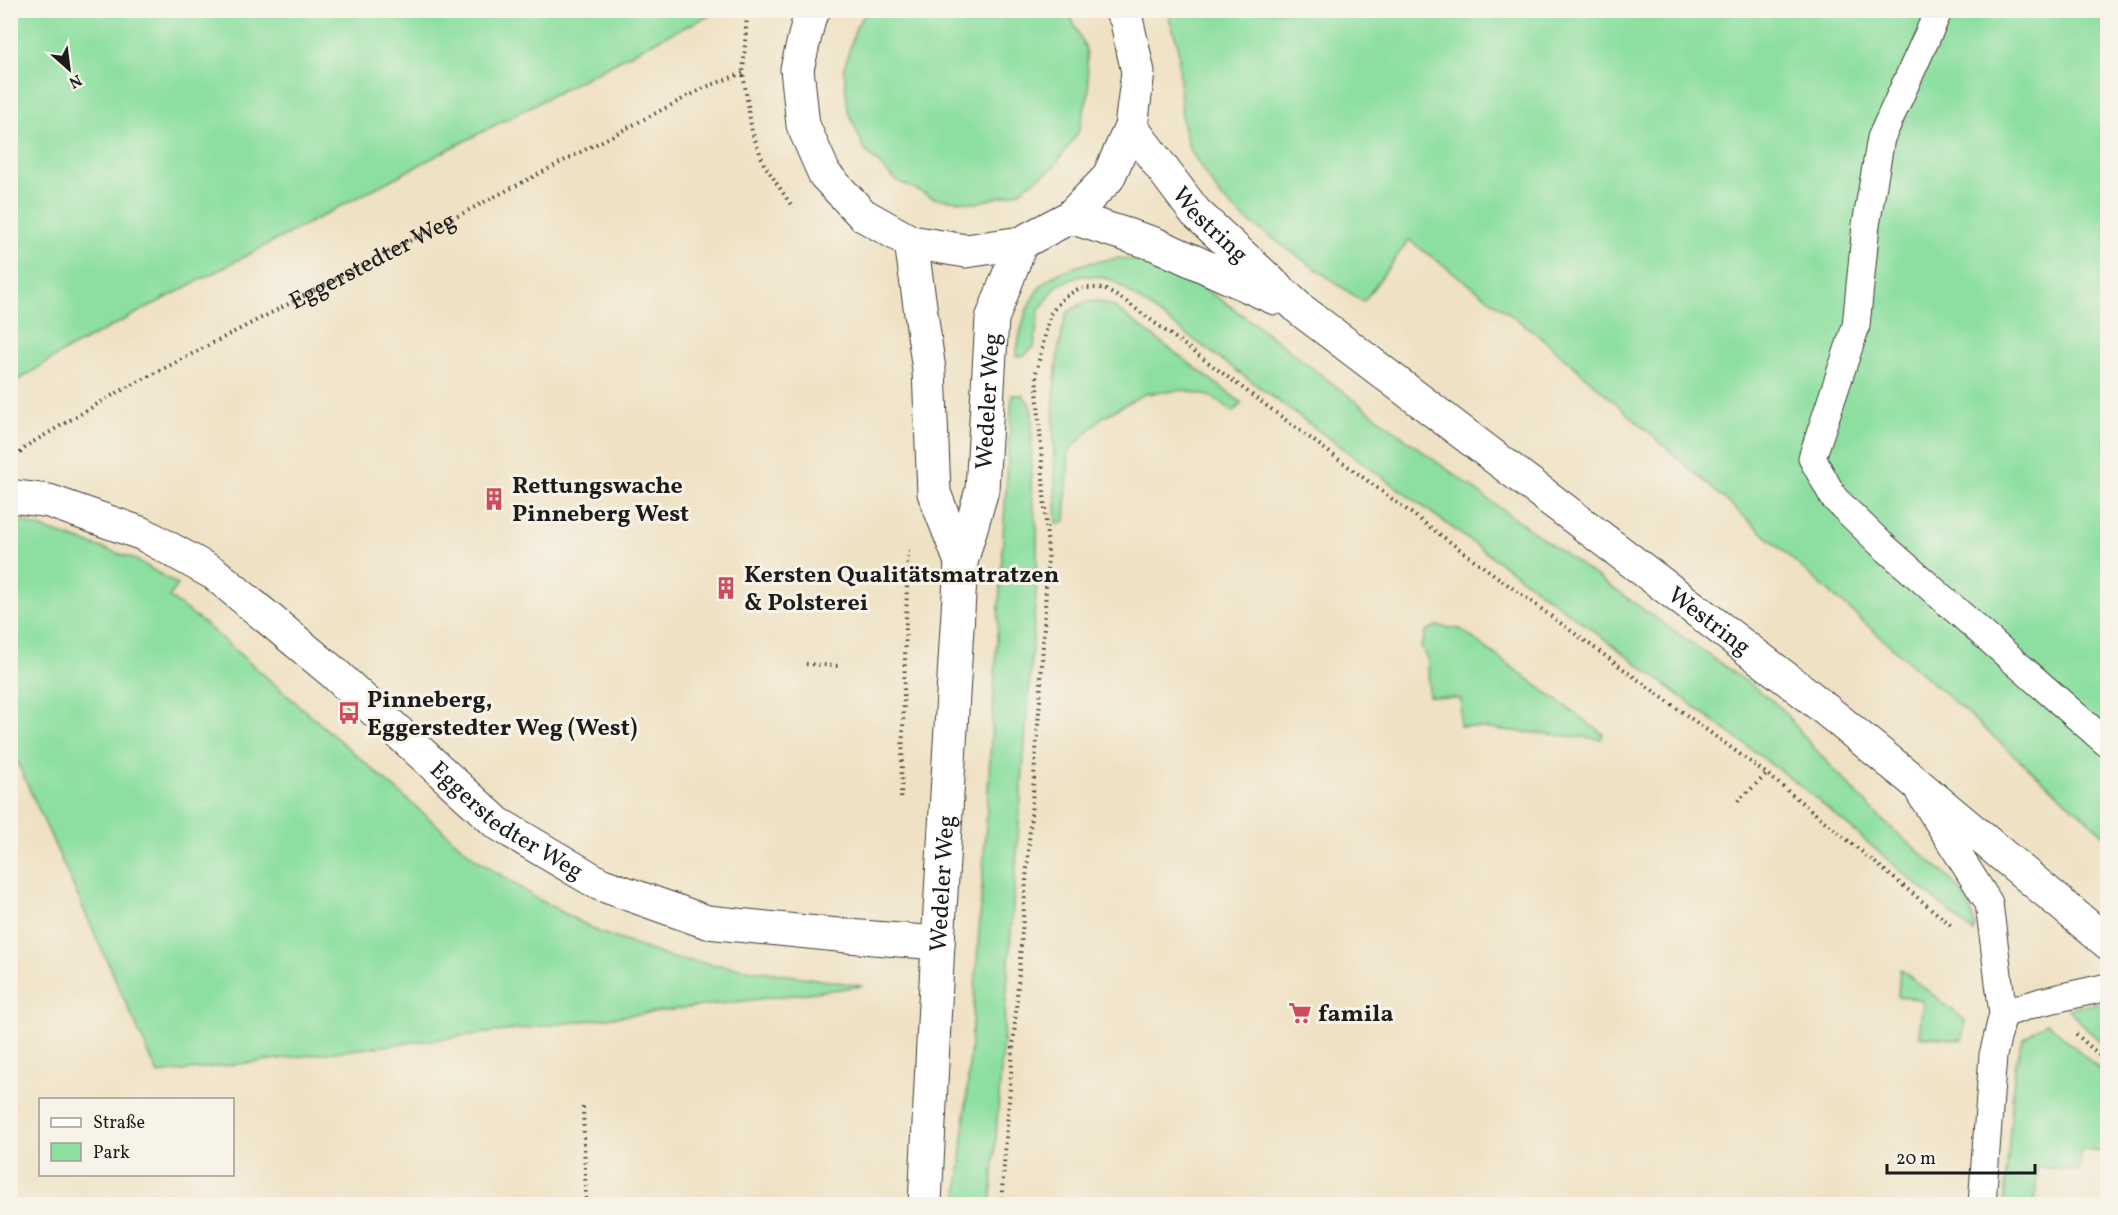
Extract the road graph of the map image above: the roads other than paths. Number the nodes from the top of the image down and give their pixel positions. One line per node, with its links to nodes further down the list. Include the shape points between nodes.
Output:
1 (1121, 10): 4 (main road, via 1138,72)
2 (1939, 10): 11 (lane, via 1881,138 1866,225 1856,326 1812,458 1834,498 1874,537)
3 (810, 12): 6 (main road, via 797,69 803,124 825,175 863,215)
4 (1131, 127): 5 (main road, via 1108,178); 8 (main road, Westring, via 1195,212)
5 (1070, 217): 7 (main road); 8 (main road, Westring, via 1155,244)
6 (911, 242): 7 (main road, via 966,251); 10 (main road, Wedeler Weg, via 929,370 934,493)
7 (1021, 243): 10 (main road, Wedeler Weg, via 992,319 982,490)
8 (1301, 310): 12 (main road, Westring, via 1740,643)
9 (10, 496): 13 (main road, Eggerstedter Weg, via 49,501 143,534 215,574 334,674 497,823 600,884 707,922)
10 (961, 562): 13 (main road, Wedeler Weg)
11 (2108, 744)
12 (1910, 778): 14 (main road, Westring); 16 (lane, via 1989,903)
13 (938, 943): 17 (main road, Wedeler Weg)
14 (2108, 943)
15 (2108, 987): 16 (lane)
16 (2003, 1014): 18 (lane, via 1993,1055)
17 (925, 1204)
18 (1982, 1204)

